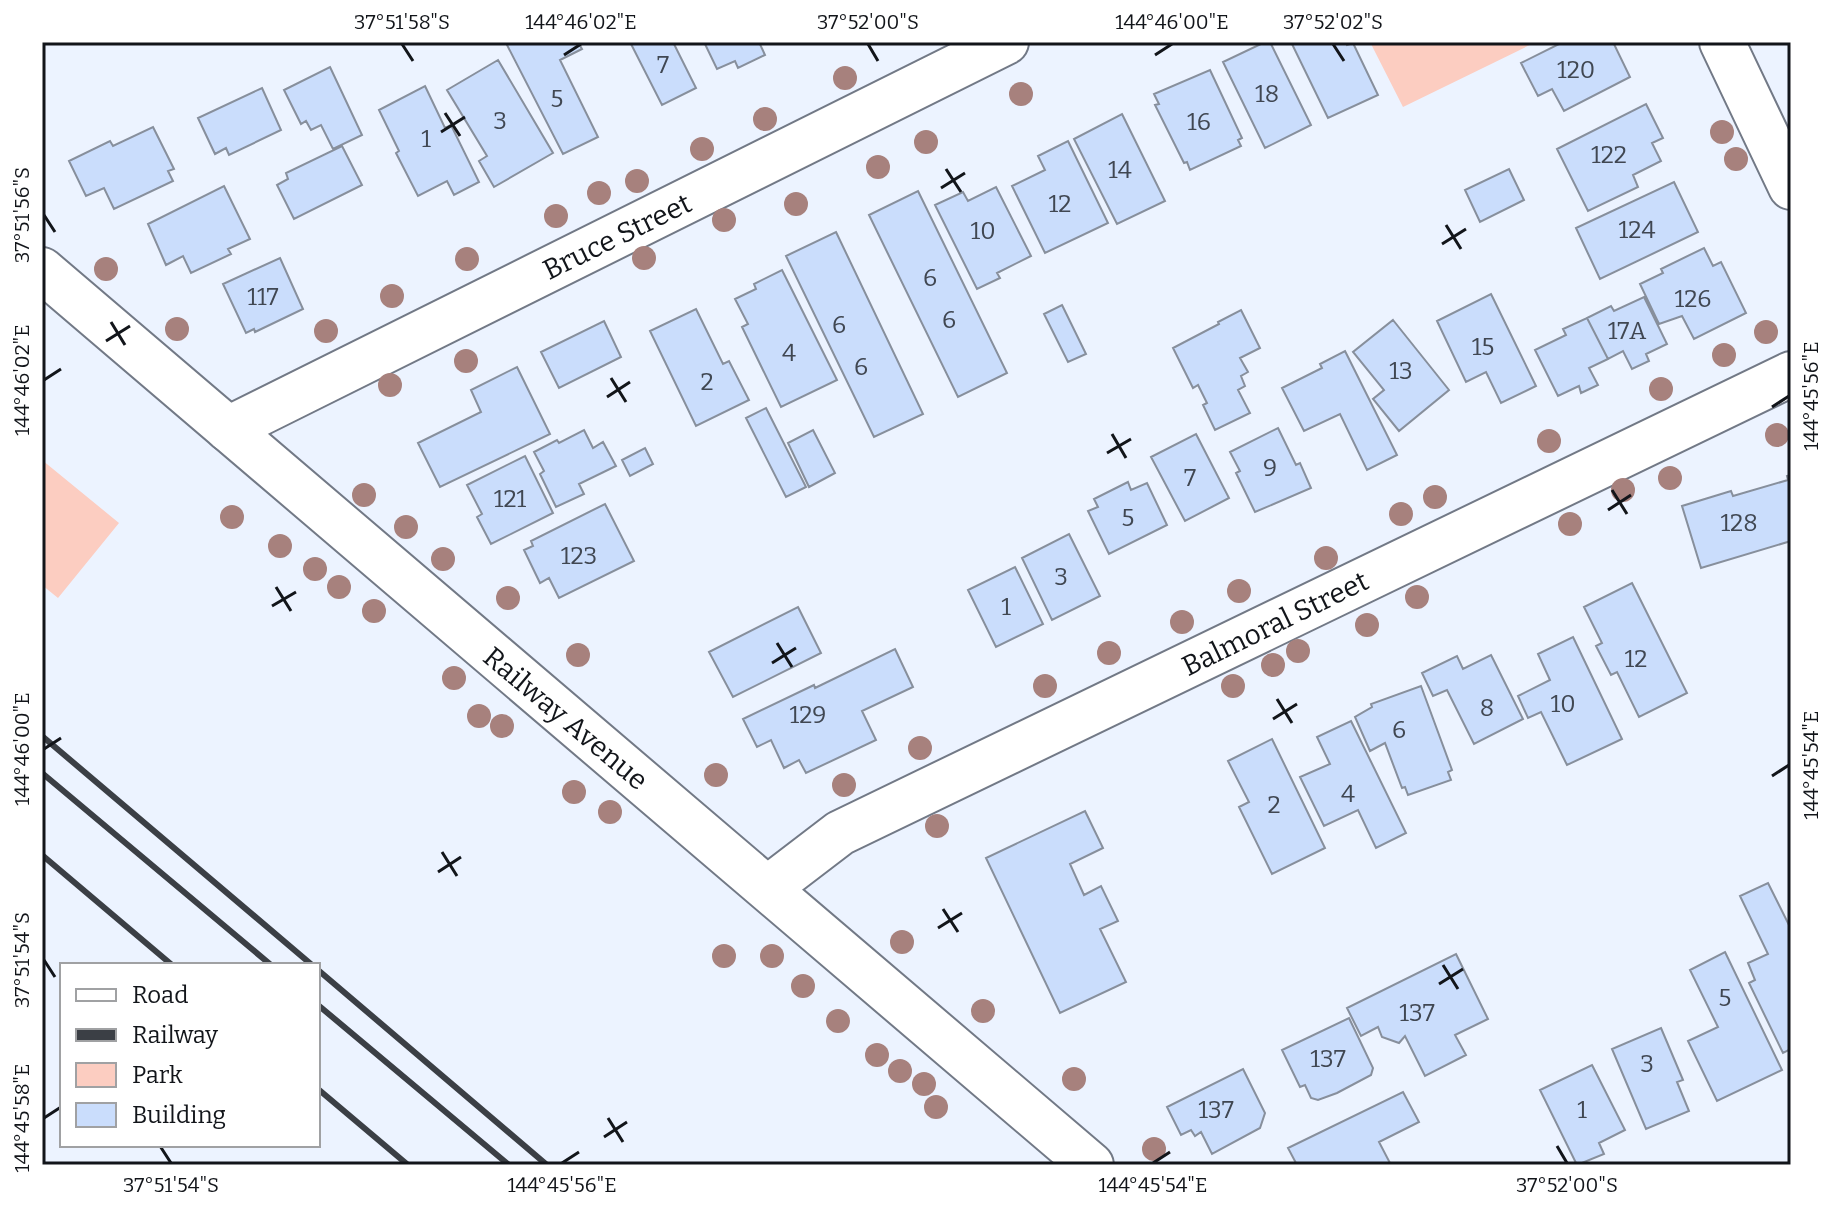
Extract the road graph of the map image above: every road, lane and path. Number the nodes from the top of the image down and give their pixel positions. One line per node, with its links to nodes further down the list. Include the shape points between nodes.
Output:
1 (1006, 42): 6 (street, Bruce Street)
2 (1722, 42): 3 (street)
3 (1791, 187)
4 (42, 270): 6 (street, Railway Avenue)
5 (1791, 374): 7 (street, Balmoral Street, via 840,833)
6 (228, 429): 7 (street, Railway Avenue)
7 (768, 888): 8 (street, Railway Avenue)
8 (1091, 1165)

